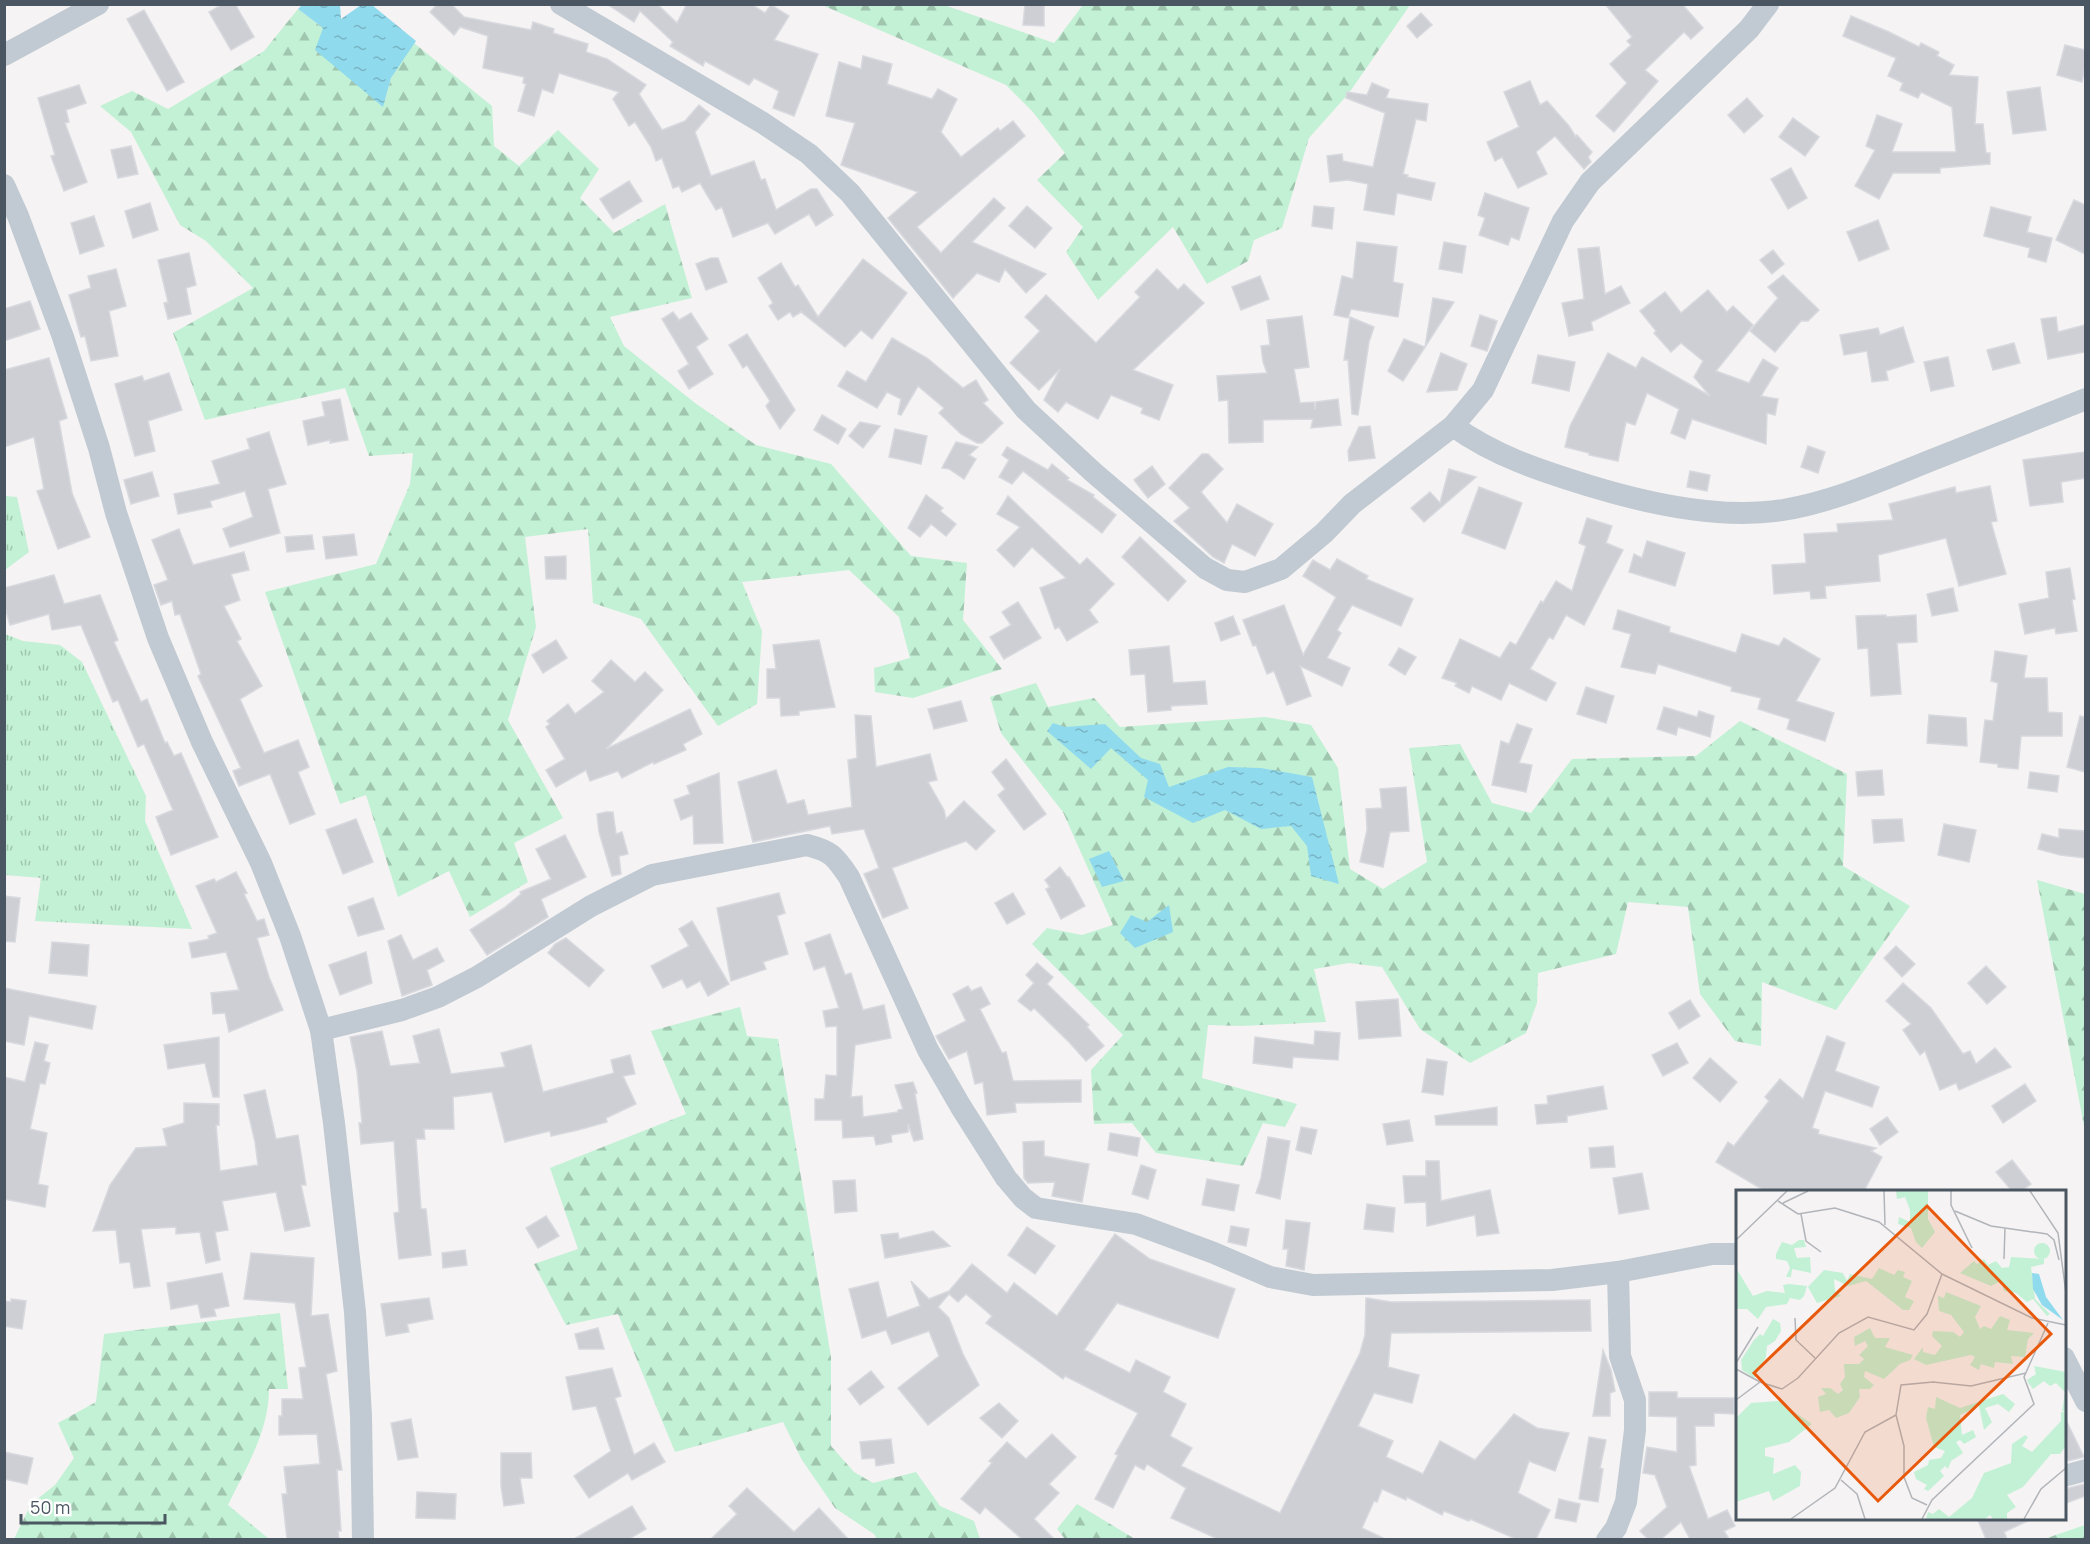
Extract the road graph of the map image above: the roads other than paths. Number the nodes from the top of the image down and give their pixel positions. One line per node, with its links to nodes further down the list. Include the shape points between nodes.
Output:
1 (98, 4): 4 (street)
2 (561, 4): 7 (street, via 809,154 850,193 1026,410 1205,568 1227,580 1245,582 1281,569 1352,504)
3 (1768, 4): 7 (street, via 1749,29 1590,182 1563,221 1483,390)
4 (4, 55)
5 (4, 185): 8 (street, via 63,337 158,638 202,742 261,863)
6 (2085, 399): 7 (street, via 1845,496 1781,510 1751,512 1710,512 1658,504 1597,488 1497,453)
7 (1453, 426)
8 (321, 1030): 10 (street, via 438,997 591,906 652,875 807,844 826,850 849,877 928,1050 1006,1178 1036,1208 1136,1224 1270,1277 1312,1285 1552,1280); 15 (street, via 355,1312)
9 (1736, 1254): 10 (street, via 1713,1254)
10 (1618, 1272): 16 (street, via 1620,1356 1635,1400 1635,1430 1626,1502)
11 (2066, 1362): 12 (street)
12 (2085, 1401)
13 (2085, 1470): 14 (street)
14 (2066, 1475)
15 (363, 1539)
16 (1607, 1539)

